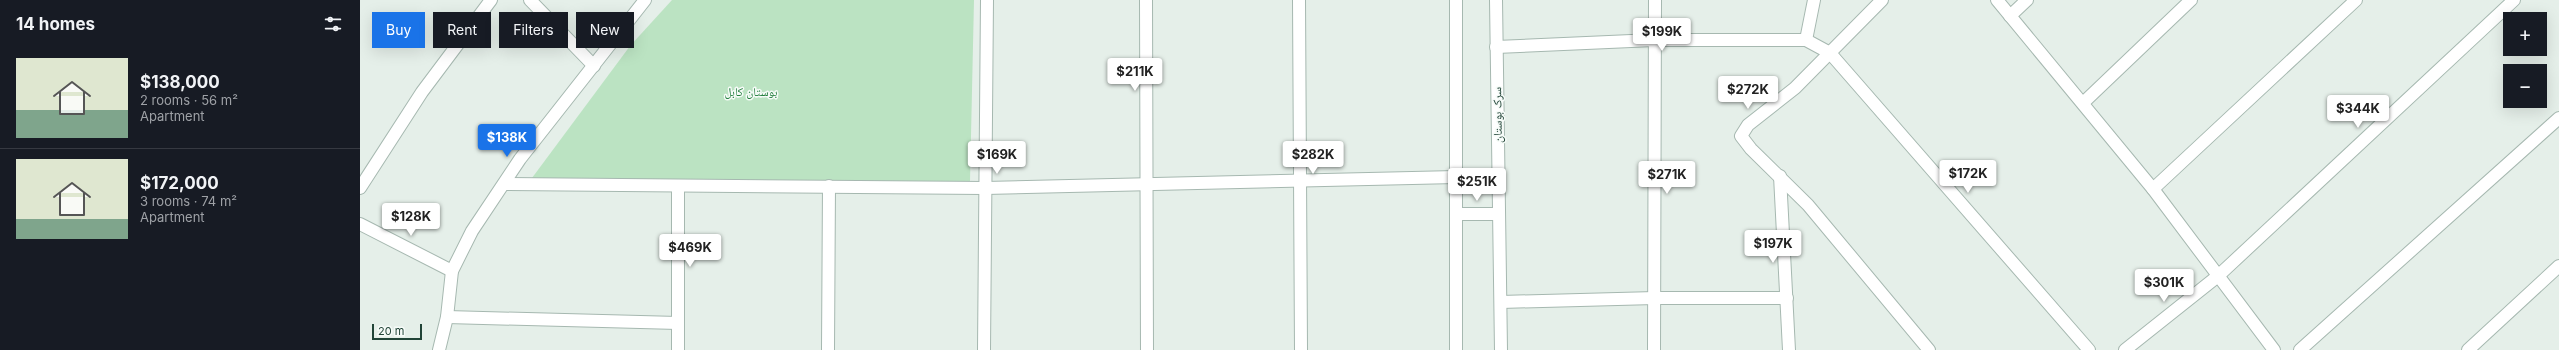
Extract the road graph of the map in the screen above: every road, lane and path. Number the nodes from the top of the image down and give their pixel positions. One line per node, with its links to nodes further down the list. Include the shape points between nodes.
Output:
1 (491, 0): 32 (street, via 422,92)
2 (530, 0): 22 (street)
3 (645, 0): 22 (street)
4 (987, 0): 33 (street)
5 (1146, 0): 29 (street)
6 (1299, 0): 27 (street)
7 (1456, 0): 26 (street)
8 (1496, 0): 20 (street, سرک بوستان)
9 (1655, 0): 18 (street)
10 (1814, 0): 19 (street)
11 (1882, 0): 21 (street)
12 (1997, 0): 17 (street)
13 (2027, 0): 17 (street)
14 (2191, 0): 23 (street)
15 (2356, 0): 34 (street)
16 (2514, 0): 40 (street)
17 (2010, 16): 23 (street)
18 (1654, 40): 19 (street); 20 (street); 41 (street)
19 (1806, 40): 21 (street)
20 (1496, 47): 36 (street, سرک بوستان)
21 (1830, 53): 25 (street, via 1795,88 1748,125 1741,136); 57 (street)
22 (594, 66): 28 (street, via 520,159)
23 (2083, 104): 34 (street)
24 (2559, 118): 60 (street)
25 (1780, 176): 42 (street); 56 (street, via 1808,205)
26 (1456, 177): 27 (street); 35 (street)
27 (1301, 181): 29 (street); 51 (street)
28 (505, 184): 31 (street); 39 (street, via 472,231)
29 (1148, 184): 33 (street); 50 (street)
30 (829, 186): 31 (street); 33 (street); 48 (street)
31 (678, 187): 45 (street)
32 (360, 188)
33 (985, 188): 49 (street)
34 (2153, 189): 40 (street)
35 (1456, 214): 36 (street); 52 (street)
36 (1498, 214): 43 (street, سرک بوستان)
37 (360, 224): 39 (street)
38 (2559, 266): 61 (street)
39 (452, 271): 44 (street)
40 (2218, 276): 58 (street); 59 (street)
41 (1655, 298): 42 (street); 43 (street); 54 (street)
42 (1787, 298): 55 (street)
43 (1501, 302): 53 (street, سرک بوستان)
44 (447, 317): 45 (street); 46 (street)
45 (678, 323): 47 (street)
46 (439, 350)
47 (678, 350)
48 (828, 350)
49 (984, 350)
50 (1147, 350)
51 (1301, 350)
52 (1456, 350)
53 (1501, 350)
54 (1654, 350)
55 (1789, 350)
56 (1929, 350)
57 (2089, 350)
58 (2125, 350)
59 (2274, 350)
60 (2300, 350)
61 (2468, 350)

